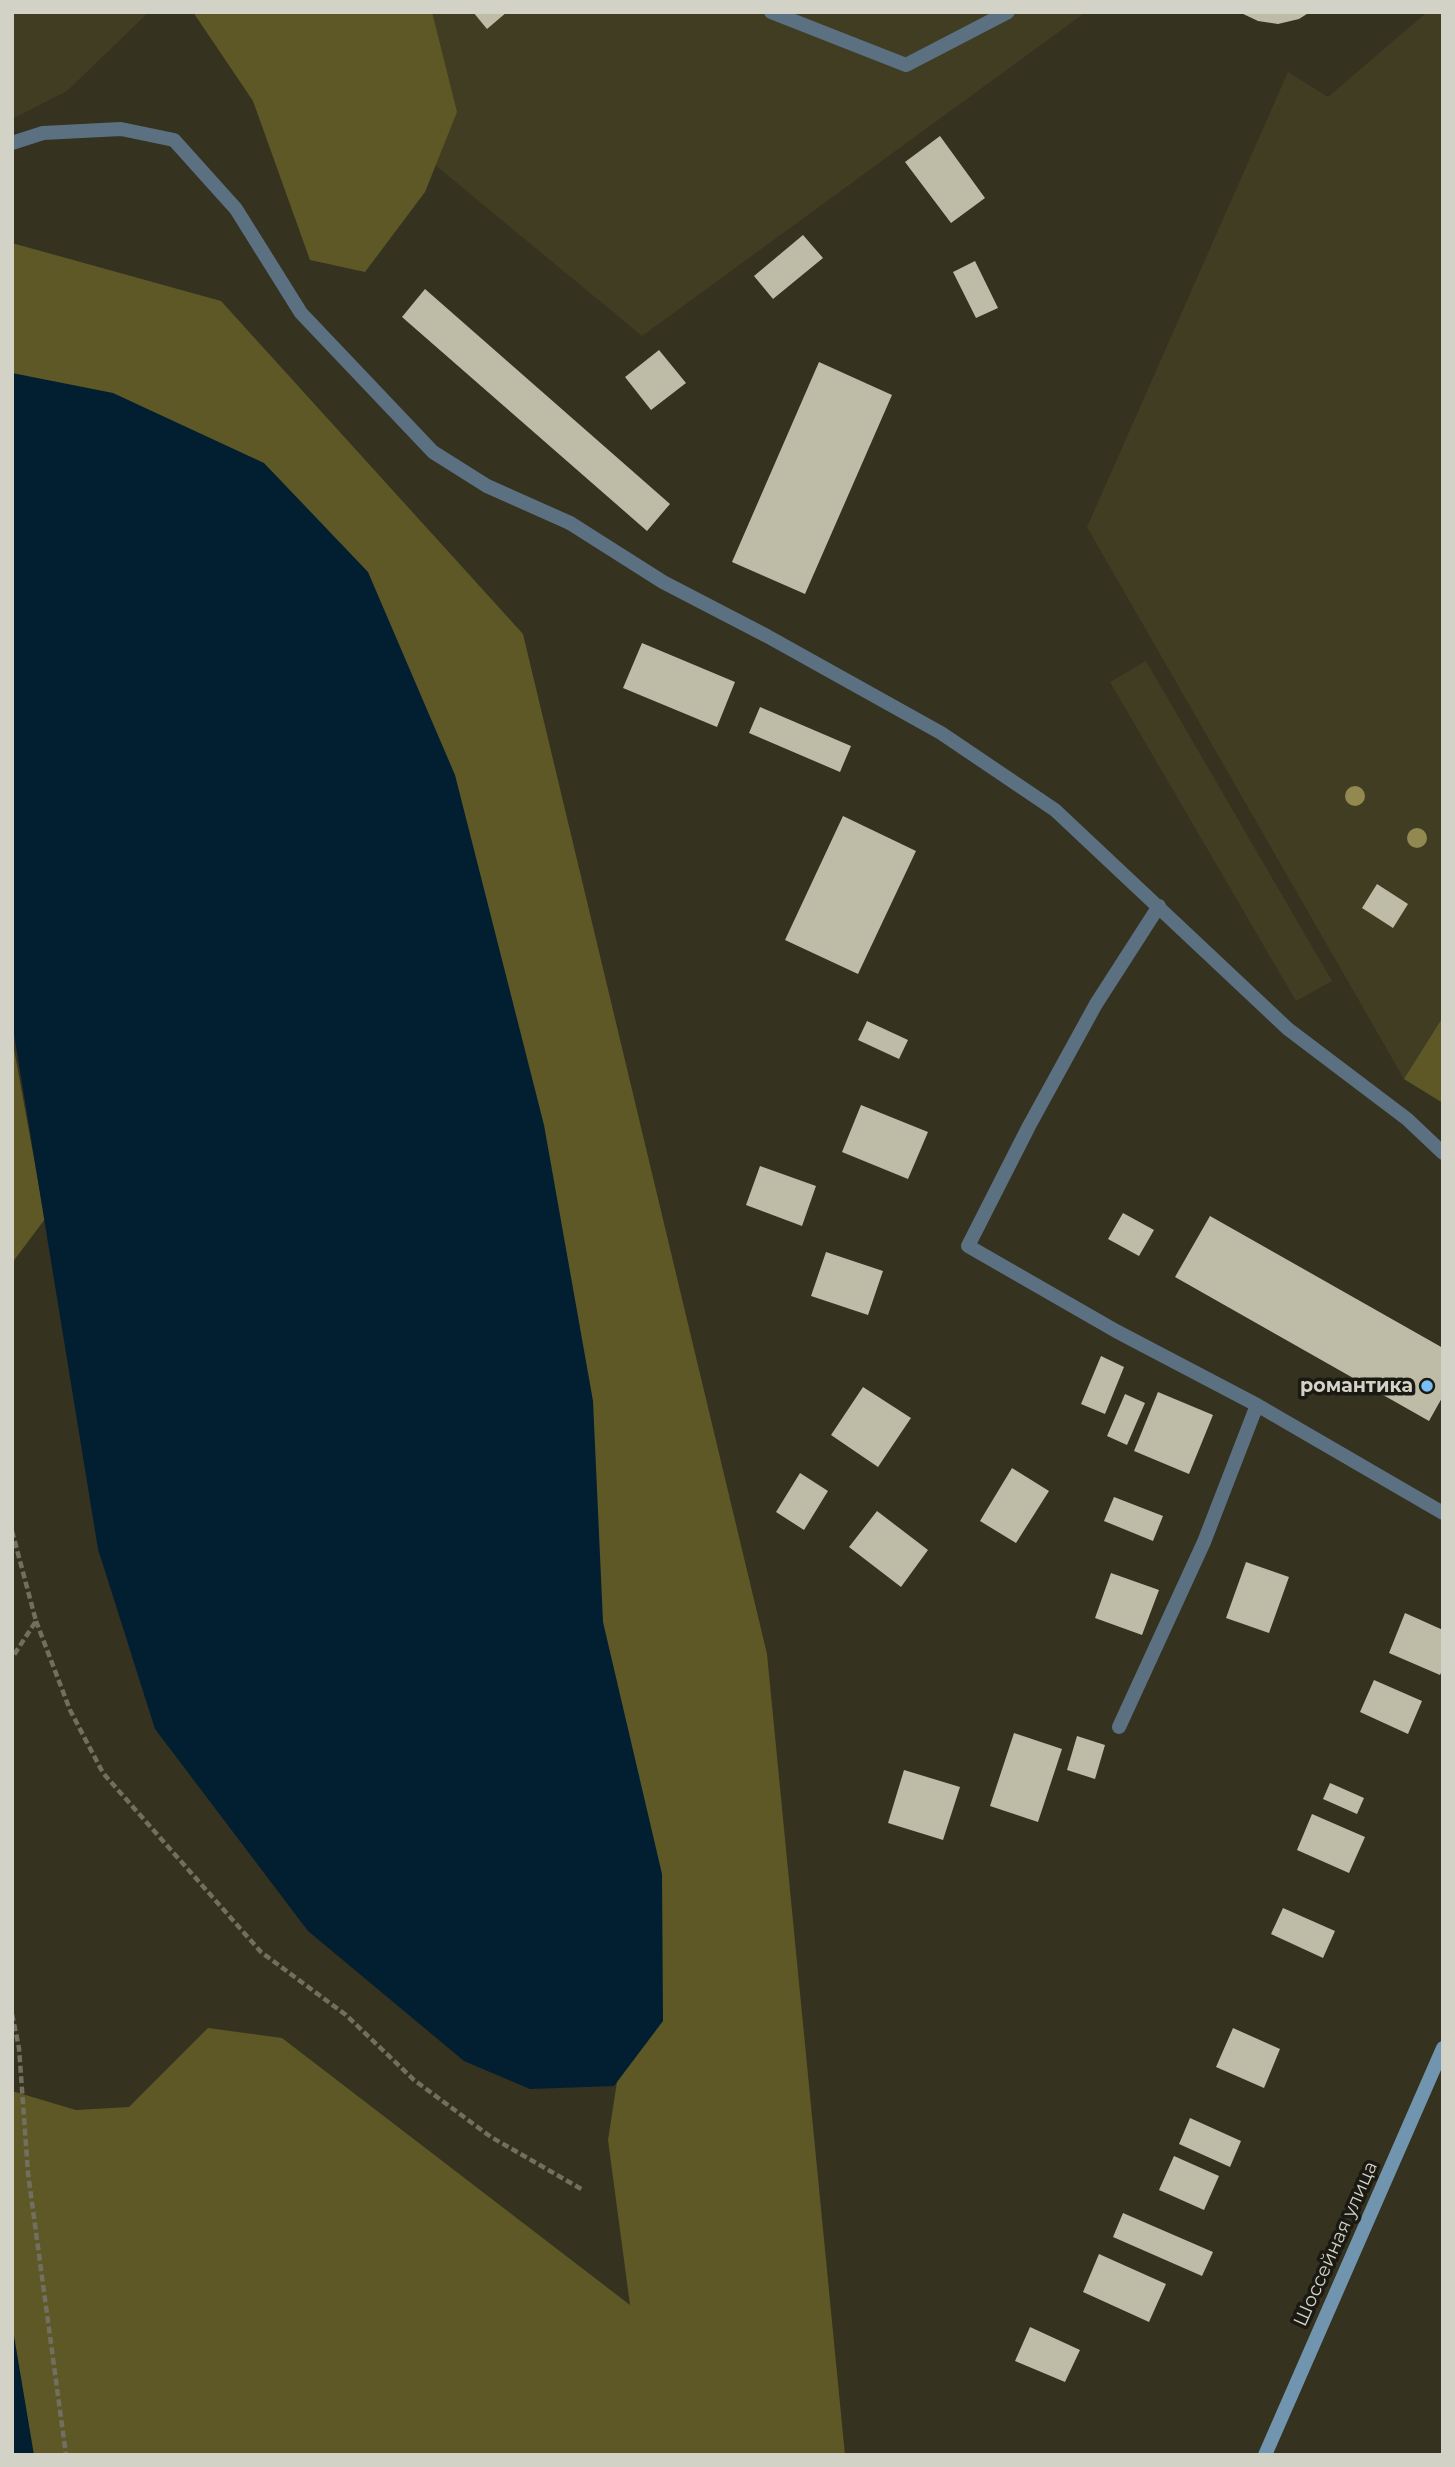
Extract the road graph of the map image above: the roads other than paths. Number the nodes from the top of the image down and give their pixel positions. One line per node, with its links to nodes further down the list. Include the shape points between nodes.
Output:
1 (771, 12): 2 (street, via 906,65)
2 (1008, 12)
3 (12, 143): 4 (street, via 43,133 121,129 174,140 236,209 301,313 433,452 487,486 570,523 663,582 941,733 1055,810)
4 (1159, 906): 5 (street, via 1288,1029 1407,1119); 6 (street, via 1090,1016 968,1246)
5 (1443, 1153)
6 (1257, 1405): 7 (street); 8 (street, via 1205,1542)
7 (1443, 1513)
8 (1119, 1727)
9 (1443, 2048): 10 (street, Шоссейная улица)
10 (1265, 2455)

